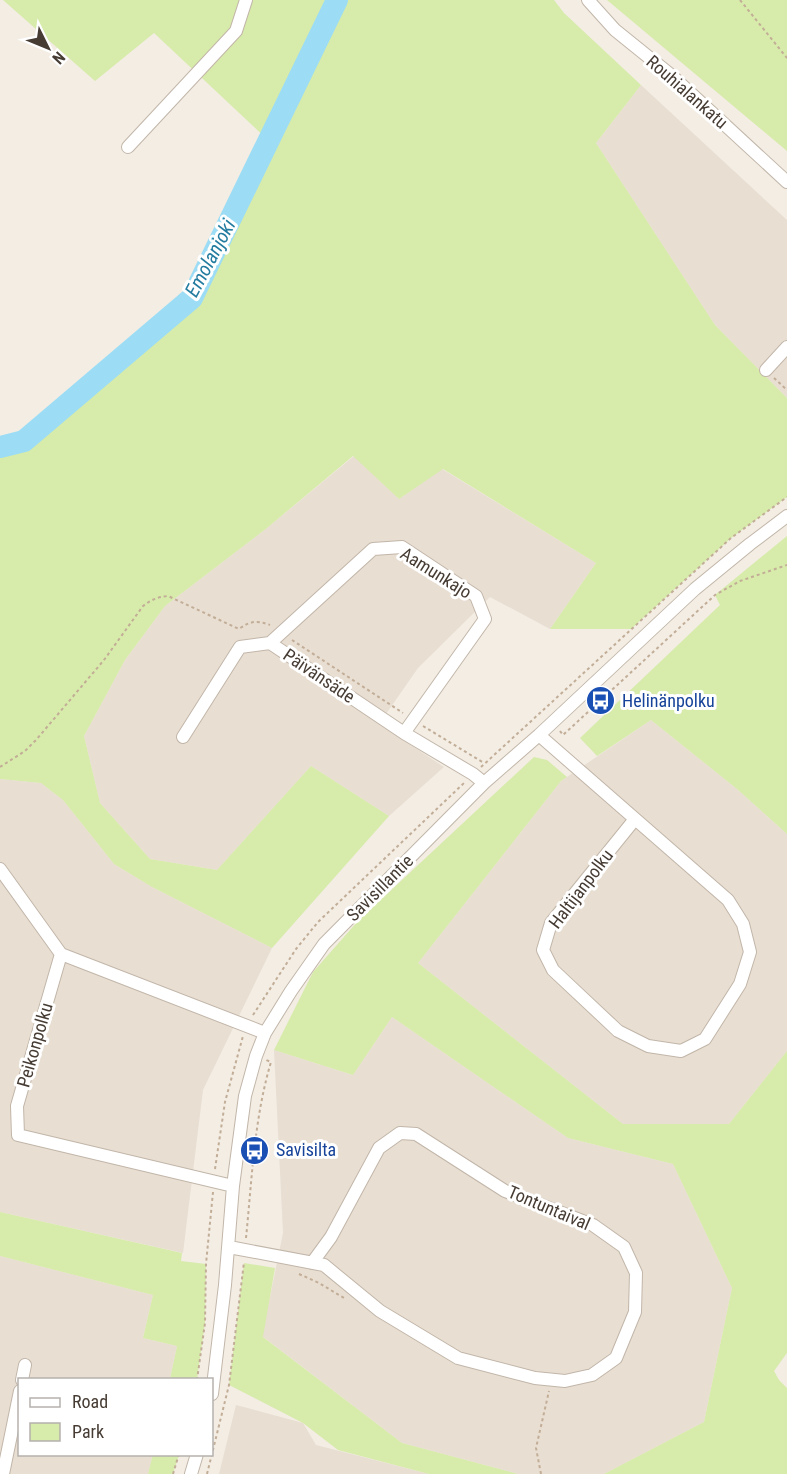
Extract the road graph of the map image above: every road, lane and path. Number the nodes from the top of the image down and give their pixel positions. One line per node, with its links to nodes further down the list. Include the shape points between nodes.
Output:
1 (246, 0): 5 (street, via 236,31)
2 (588, 0): 6 (street, Rouhialankatu, via 615,30 672,76)
3 (740, 0): 4 (path)
4 (787, 58)
5 (128, 147)
6 (787, 182)
7 (787, 347): 8 (street)
8 (766, 370): 9 (path)
9 (787, 390)
10 (787, 516): 17 (street, Savisillantie, via 695,589)
11 (787, 565): 18 (path, via 740,581 715,595)
12 (281, 633): 13 (street, Aamunkajo); 15 (path); 15 (street, Aamunkajo, via 373,549 402,547 476,596 485,619); 21 (path, via 257,621 239,629 168,596 158,597 143,606 104,660 36,740)
13 (270, 643): 16 (street, Päivänsäde); 19 (street, Päivänsäde, via 240,647)
14 (540, 713): 20 (path)
15 (413, 720): 16 (street, Aamunkajo); 20 (path)
16 (404, 733): 22 (street, Päivänsäde)
17 (539, 735): 23 (street, Savisillantie); 24 (street, Haltijanpolku)
18 (563, 735)
19 (183, 737)
20 (485, 764): 22 (path)
21 (0, 767)
22 (473, 774): 23 (street, Päivänsäde); 27 (path, via 318,922)
23 (484, 783): 28 (street, Savisillantie, via 324,944)
24 (635, 819): 24 (street, Haltijanpolku, via 551,923 543,950 553,970 618,1031 648,1046 681,1051 705,1039 740,984 750,952 743,924 728,900)
25 (0, 869): 26 (street)
26 (61, 954): 27 (street); 30 (street, Peikonpolku, via 17,1106 18,1135)
27 (246, 1027): 28 (street); 30 (path, via 231,1073)
28 (265, 1033): 31 (street, Savisillantie, via 245,1096)
29 (271, 1062): 33 (path, via 256,1126)
30 (214, 1180): 31 (street, Peikonpolku); 37 (path, via 205,1323)
31 (233, 1185): 32 (street, Savisillantie)
32 (229, 1247): 33 (street, Tontuntaival); 39 (street, Savisillantie)
33 (245, 1249): 34 (street, Tontuntaival); 41 (path, via 229,1385)
34 (312, 1263): 38 (street, Tontuntaival, via 324,1265 380,1311 458,1358); 38 (street, Tontuntaival, via 331,1237 379,1149 400,1133 416,1134 505,1191 593,1225 624,1247 636,1273 635,1312 616,1359 592,1375)
35 (25, 1365): 36 (street)
36 (22, 1378)
37 (197, 1378)
38 (552, 1380): 49 (path, via 536,1448)
39 (213, 1385)
40 (18, 1401): 45 (street)
41 (213, 1450)
42 (179, 1456): 46 (path)
43 (197, 1456): 47 (street)
44 (211, 1456): 48 (path)
45 (3, 1474)
46 (173, 1474)
47 (191, 1474)
48 (207, 1474)
49 (541, 1474)

